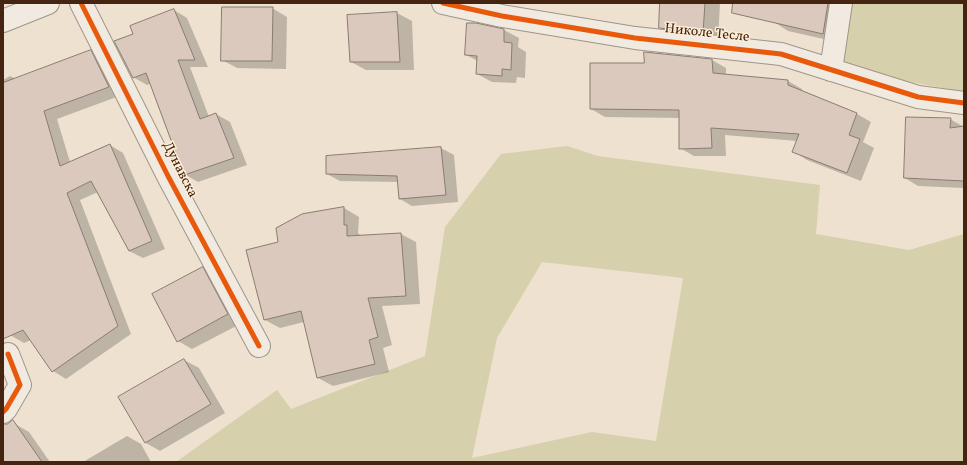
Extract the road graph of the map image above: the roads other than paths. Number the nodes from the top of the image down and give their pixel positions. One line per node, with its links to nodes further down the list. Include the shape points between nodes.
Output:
1 (48, 3): 5 (street)
2 (81, 3): 8 (street, Дунавска, via 168,176)
3 (443, 3): 6 (street, Николе Тесле, via 502,16 635,38 780,54)
4 (841, 3): 6 (street)
5 (3, 21)
6 (831, 70): 7 (street, Николе Тесле, via 918,97)
7 (964, 103)
8 (259, 346)
9 (8, 354): 10 (street, via 20,385)
10 (3, 412)

